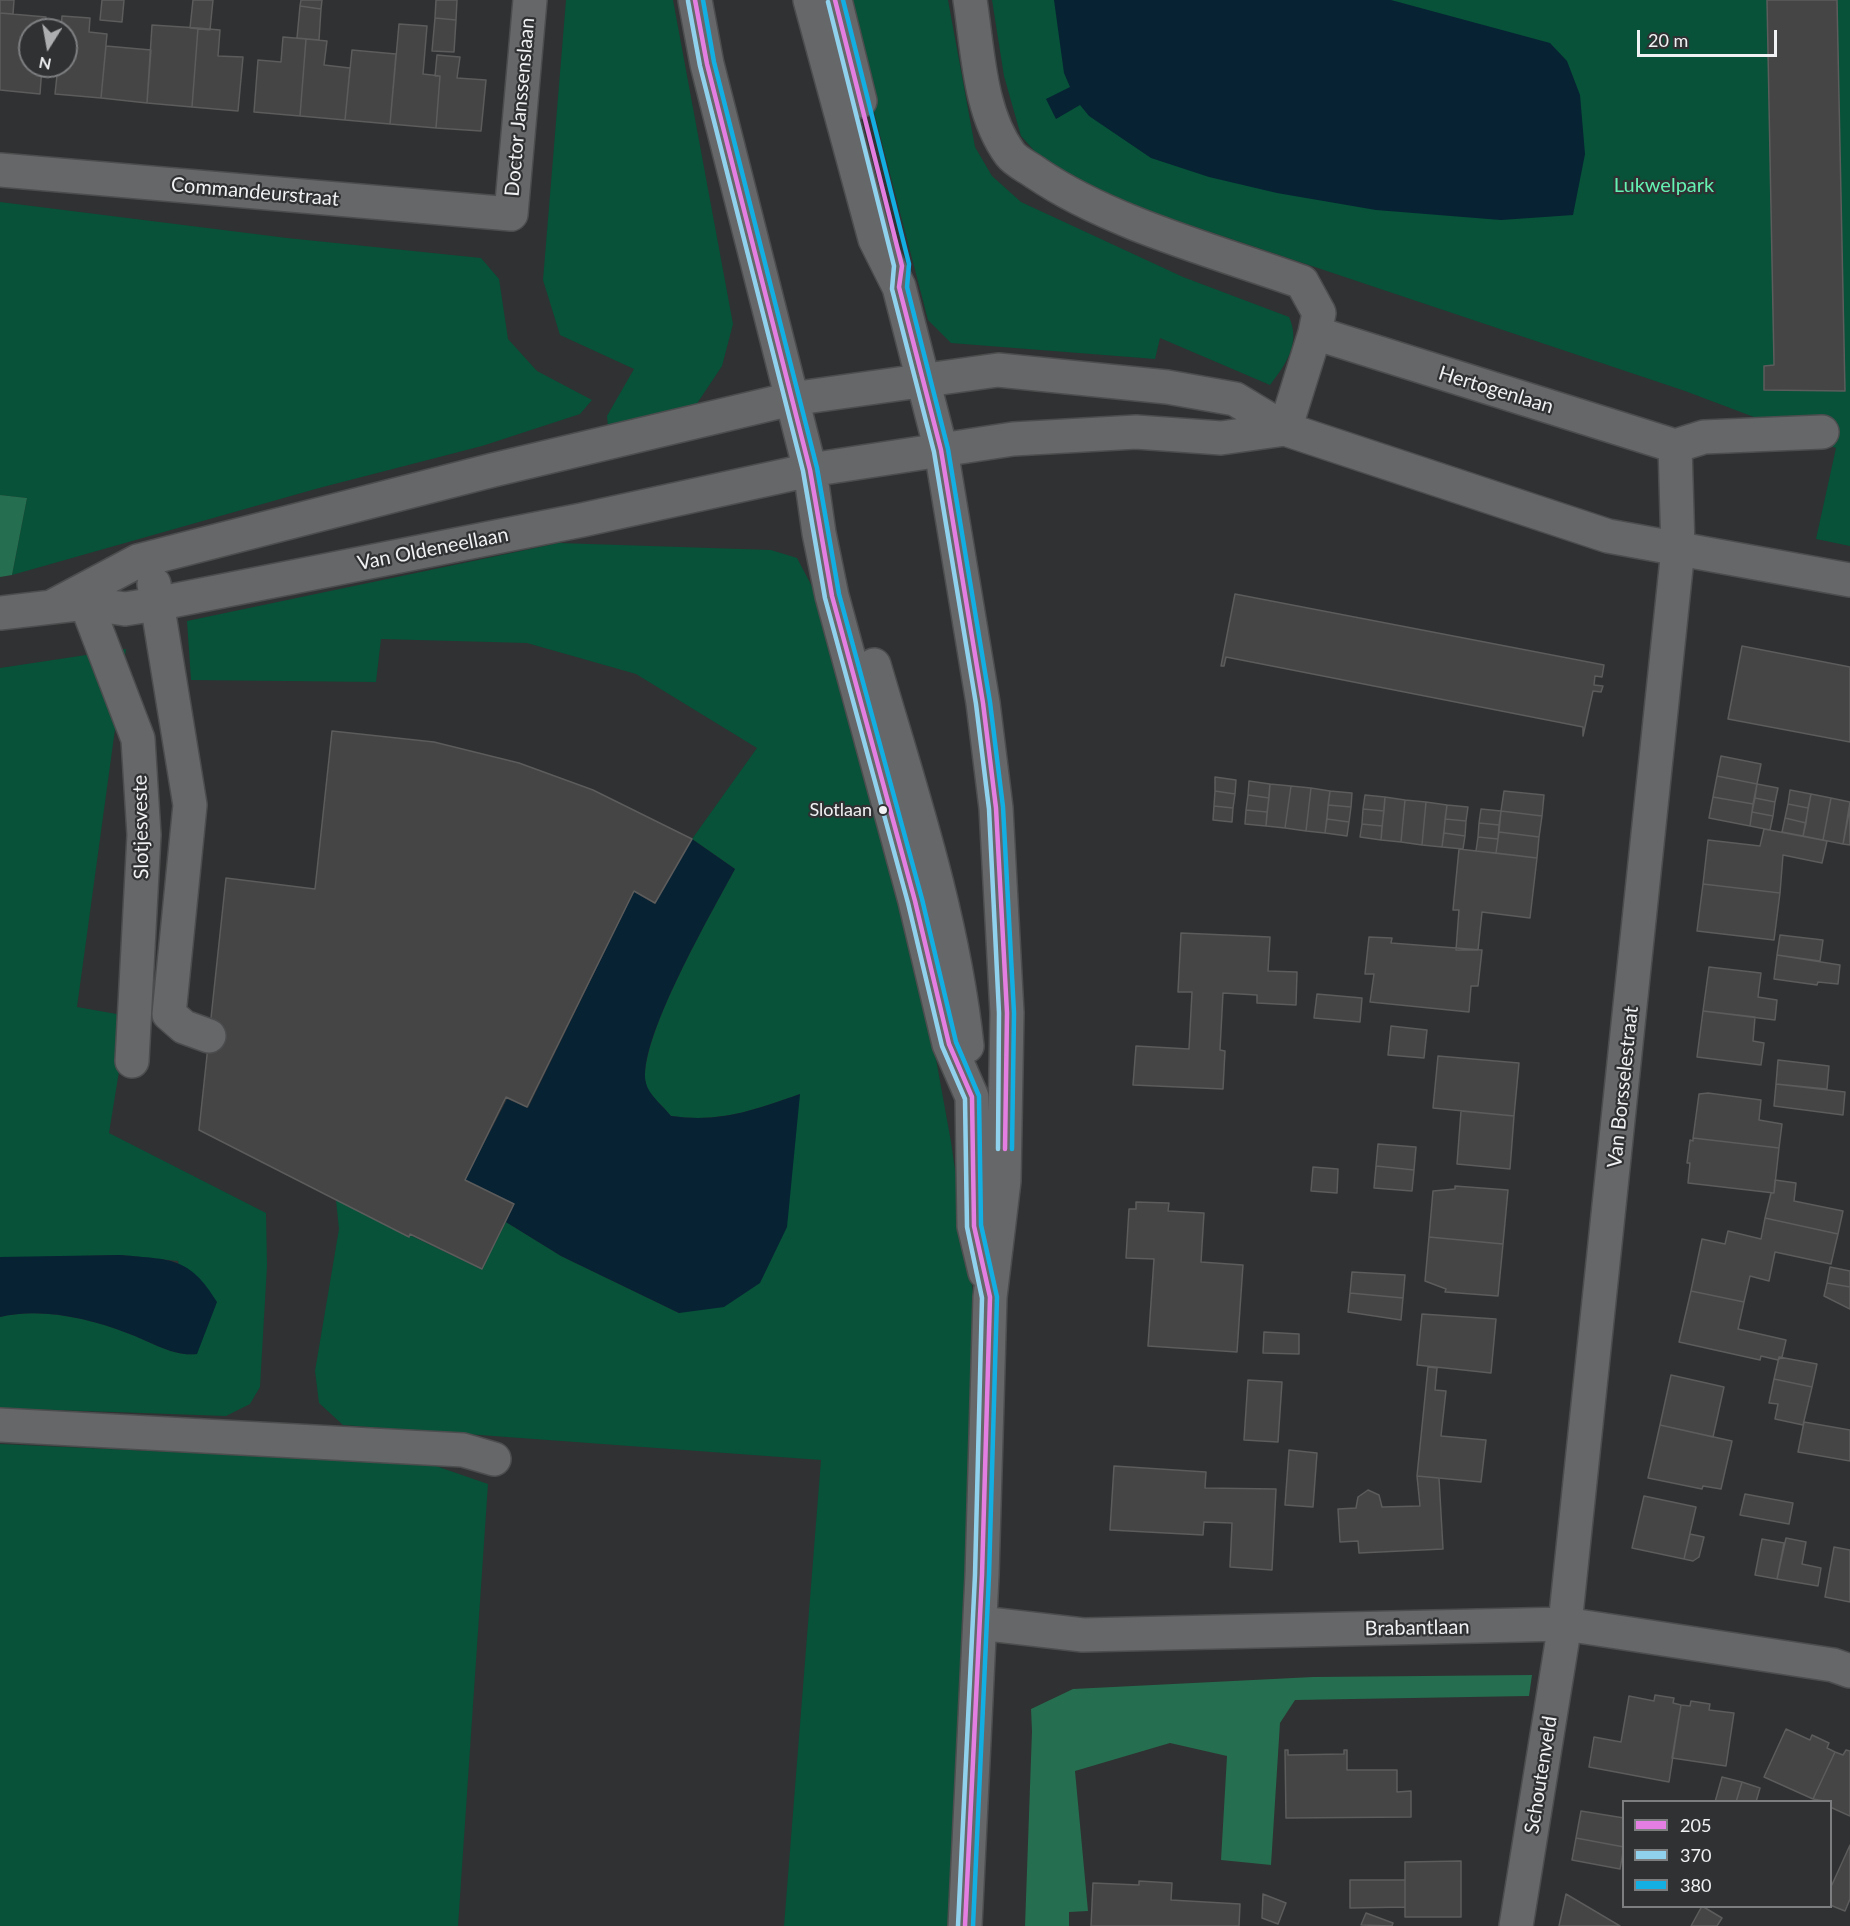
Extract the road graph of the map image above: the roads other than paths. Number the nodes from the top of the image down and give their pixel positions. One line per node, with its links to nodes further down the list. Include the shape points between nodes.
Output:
1 (530, 0): 7 (street, Doctor Janssenslaan)
2 (695, 0): 11 (street, via 707,64)
3 (810, 0): 8 (street, via 875,239)
4 (835, 0): 8 (street, via 902,266)
5 (970, 0): 9 (street, via 994,126 1011,156 1046,180 1112,214 1302,282 1319,313)
6 (0, 170): 7 (street, Commandeurstraat)
7 (511, 214)
8 (899, 286): 10 (street)
9 (1316, 333): 12 (street); 14 (street, Hertogenlaan)
10 (922, 380): 11 (street, Van Oldeneellaan); 12 (street, via 998,370 1167,387 1234,399); 15 (street)
11 (791, 399): 16 (street); 18 (street, Van Oldeneellaan)
12 (1285, 429): 15 (street, via 1221,438 1136,432 1013,439); 17 (street, via 1608,536)
13 (1822, 432): 14 (street, via 1704,437)
14 (1676, 446): 17 (street)
15 (941, 450): 16 (street, Van Oldeneellaan); 25 (street, via 996,808 1007,1013 1004,1182)
16 (810, 470): 21 (street, Van Oldeneellaan, via 582,520); 25 (street, via 832,596 915,900 948,1044 972,1096 974,1226)
17 (1678, 549): 19 (street); 29 (street, Van Borsselestraat)
18 (151, 558): 20 (street, Van Oldeneellaan, via 138,561); 21 (street)
19 (1850, 580)
20 (70, 604): 21 (street, Van Oldeneellaan, via 125,609); 22 (street, Van Oldeneellaan); 24 (street, Slotjesveste, via 138,739 144,835)
21 (156, 604): 23 (street, via 190,805 169,1014 184,1027)
22 (0, 613)
23 (209, 1035)
24 (132, 1061)
25 (990, 1297): 28 (street)
26 (0, 1425): 27 (street, via 463,1450)
27 (494, 1459)
28 (980, 1623): 29 (street, Brabantlaan, via 1083,1635); 31 (street)
29 (1565, 1624): 30 (street, Brabantlaan, via 1833,1665); 32 (street, Schoutenveld)
30 (1850, 1671)
31 (964, 1926)
32 (1516, 1926)

